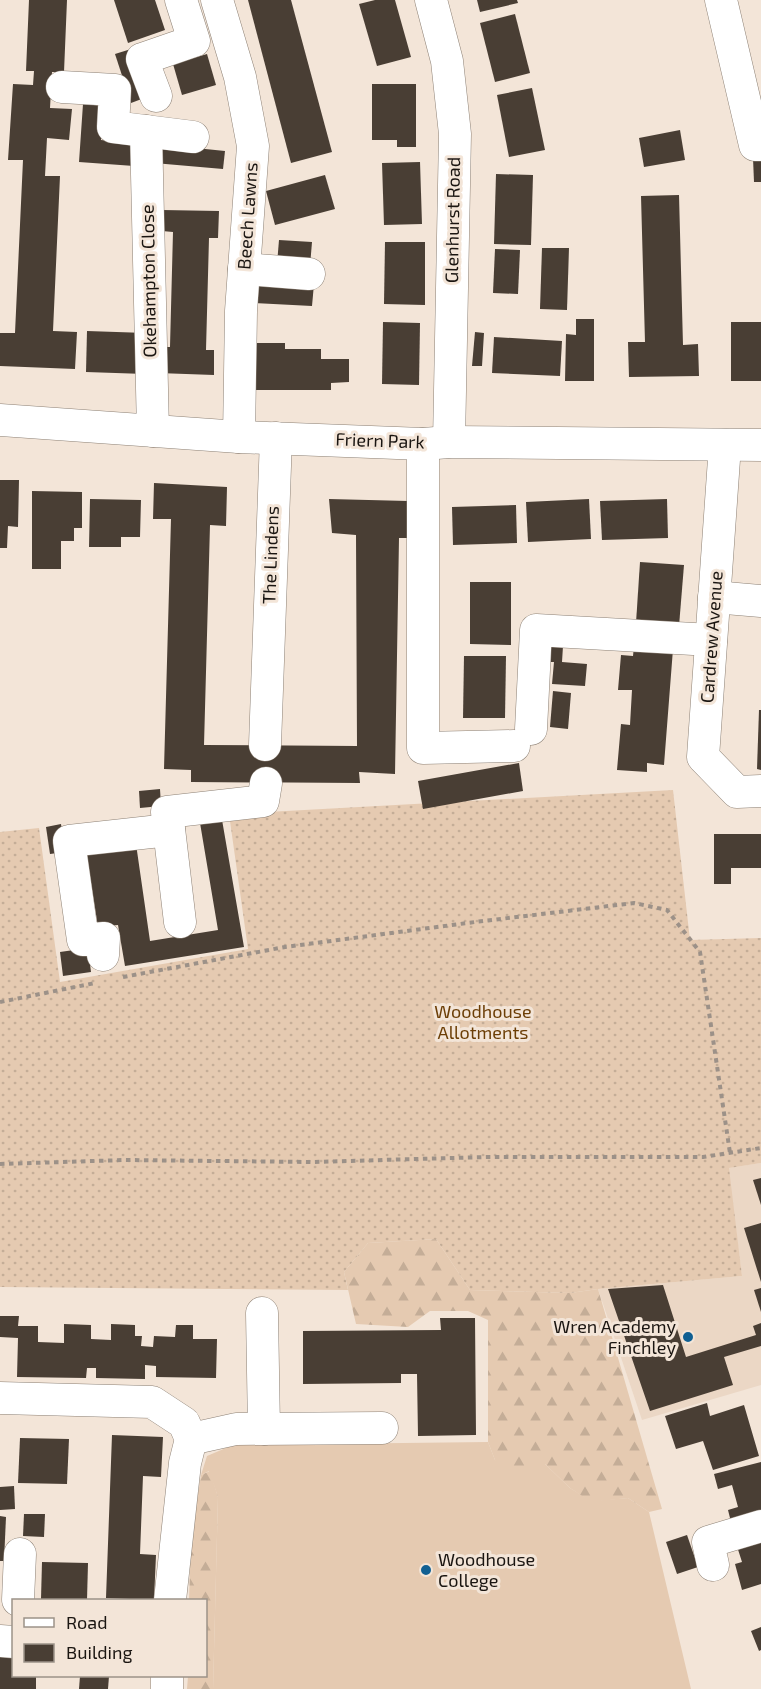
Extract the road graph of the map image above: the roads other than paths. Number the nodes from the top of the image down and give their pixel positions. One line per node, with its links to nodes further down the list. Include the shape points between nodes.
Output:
1 (182, 0): 6 (street, via 194,41 142,59)
2 (217, 0): 10 (street, Beech Lawns, via 240,77 253,146)
3 (431, 0): 16 (street, Glenhurst Road, via 447,61 455,134)
4 (721, 0): 9 (street, via 754,145)
5 (62, 87): 7 (street, via 115,90 113,127)
6 (156, 96)
7 (146, 131): 8 (street); 13 (street, Okehampton Close)
8 (193, 137)
9 (761, 145)
10 (244, 269): 11 (street); 14 (street, Beech Lawns)
11 (309, 274)
12 (0, 420): 13 (street, Friern Park)
13 (153, 431): 14 (street, Friern Park)
14 (239, 436): 15 (street, Friern Park)
15 (276, 438): 16 (street, Friern Park); 22 (street, The Lindens)
16 (436, 443): 17 (street, Friern Park); 21 (street, Glenhurst Road, via 423,748 522,737 536,630)
17 (725, 445): 18 (street, Friern Park); 19 (street, Cardrew Avenue)
18 (761, 445)
19 (714, 597): 20 (street); 21 (street, Cardrew Avenue)
20 (761, 601)
21 (711, 640): 24 (street, Cardrew Avenue, via 703,757 737,792)
22 (265, 746)
23 (266, 783): 25 (street, via 263,801 167,812)
24 (761, 790)
25 (169, 830): 26 (street); 27 (street, via 69,841 83,940 104,938)
26 (180, 922)
27 (108, 971)
28 (262, 1313): 31 (street)
29 (0, 1398): 32 (street, via 152,1402)
30 (382, 1428): 31 (street)
31 (264, 1429): 32 (street)
32 (188, 1431): 37 (street)
33 (761, 1526): 35 (street, via 708,1542)
34 (20, 1554): 36 (street)
35 (713, 1565)
36 (18, 1599)
37 (170, 1599)

